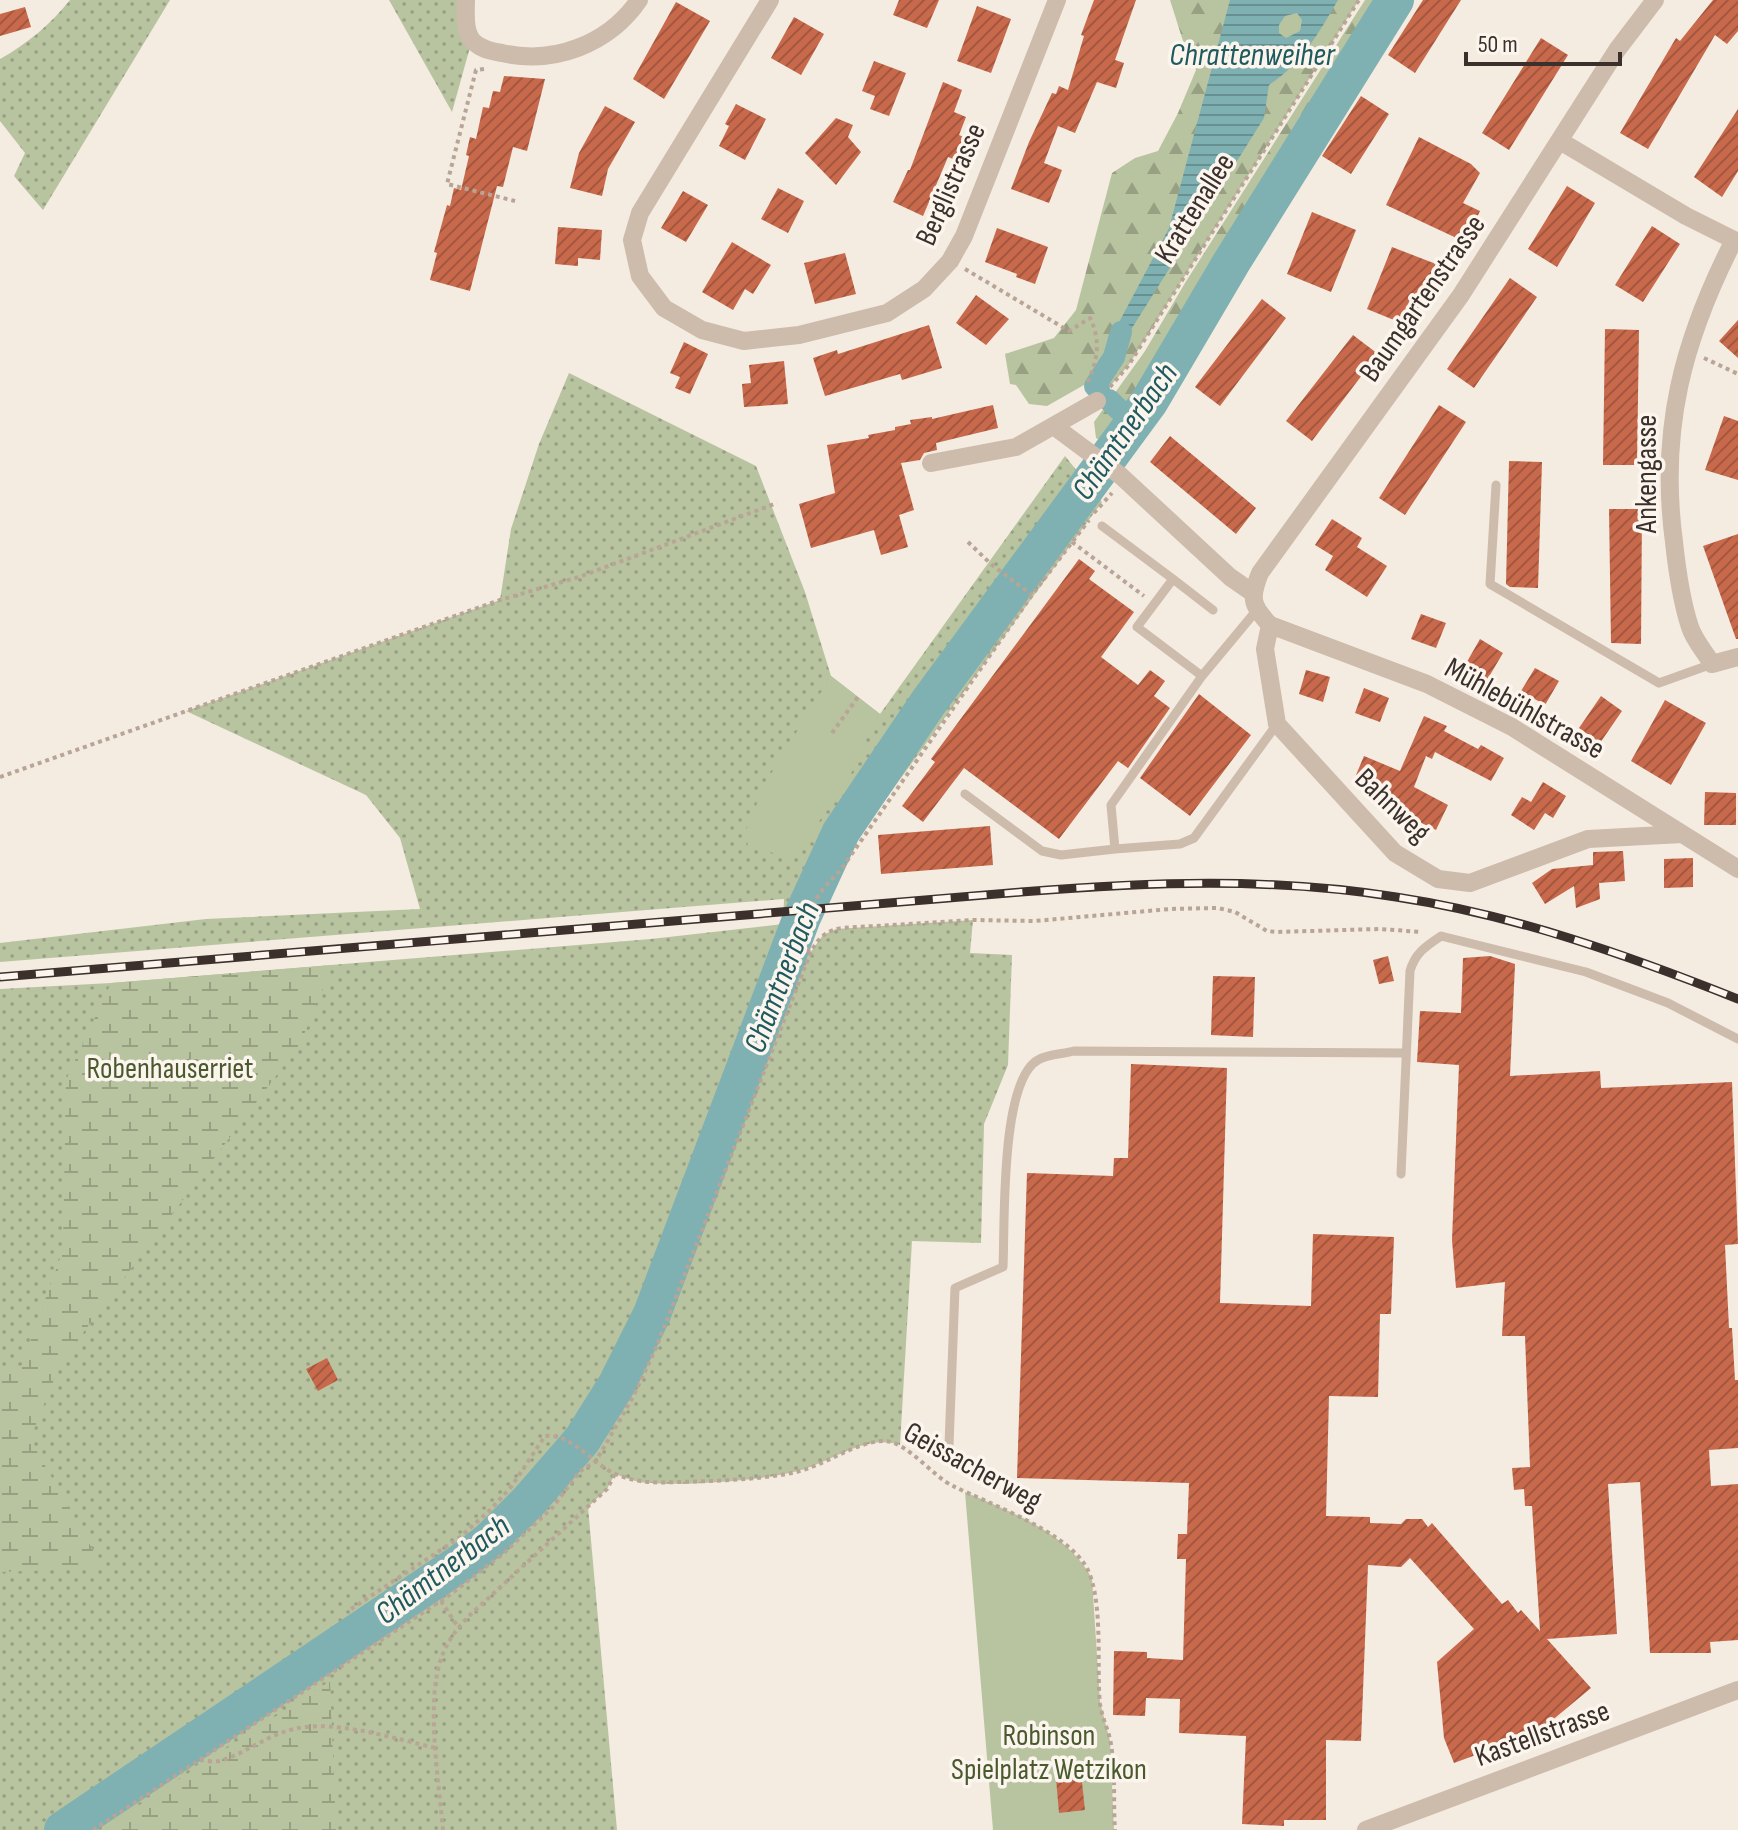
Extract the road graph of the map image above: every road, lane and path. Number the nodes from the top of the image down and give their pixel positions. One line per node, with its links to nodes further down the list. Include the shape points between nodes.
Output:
1 (466, 0): 2 (street, via 472,40 487,50 528,56 587,45 619,23)
2 (639, 0)
3 (770, 0): 4 (street, Berglistrasse, via 640,213 632,240 640,276 664,308 702,330 744,341 799,335 887,313 924,289 950,261)
4 (1057, 0)
5 (1359, 0): 14 (path, Krattenallee, via 1128,366)
6 (1655, 0): 8 (street, Baumgartenstrasse)
7 (492, 69): 9 (path, via 476,70 447,184)
8 (1560, 141): 10 (street); 25 (street, Baumgartenstrasse, via 1461,295 1260,573)
9 (515, 201)
10 (1736, 241): 12 (street, Ankengasse, via 1707,295)
11 (982, 280): 14 (path, via 1069,331 1090,318 1098,341)
12 (1688, 351): 13 (path); 30 (street, Ankengasse, via 1675,393 1669,507 1691,629)
13 (1738, 374)
14 (1092, 394): 15 (street)
15 (1055, 427): 16 (street, via 1016,447); 17 (street)
16 (931, 463)
17 (1123, 478): 22 (path); 25 (street)
18 (1496, 485): 30 (lane, via 1490,584 1659,683)
19 (777, 503): 35 (path)
20 (1102, 526): 23 (lane)
21 (968, 542): 24 (path)
22 (1072, 542): 24 (path); 26 (path)
23 (1173, 579): 26 (lane); 27 (lane)
24 (1032, 595): 41 (path, via 840,871 817,892 806,925)
25 (1254, 602): 28 (street); 31 (lane)
26 (1154, 605): 31 (lane, via 1137,627)
27 (1213, 610)
28 (1270, 625): 33 (street, via 1265,649); 37 (street, Mühlebühlstrasse, via 1427,684 1512,727)
29 (1738, 657): 30 (street)
30 (1712, 664)
31 (1202, 676): 38 (lane, via 1111,805)
32 (860, 694): 34 (path)
33 (1277, 724): 37 (street, Bahnweg, via 1395,853 1438,879 1470,883 1588,839); 38 (lane, via 1194,838 1180,844)
34 (832, 733)
35 (0, 777)
36 (965, 794): 38 (lane, via 1042,851 1061,855)
37 (1682, 834): 39 (street, Mühlebühlstrasse)
38 (1115, 849)
39 (1738, 869)
40 (1441, 936): 41 (path, via 1379,929 1276,932 1218,908 1170,909 836,929 823,935); 42 (lane, via 1586,972 1668,1003); 43 (lane, via 1413,959)
41 (810, 954): 46 (path, via 676,1299 633,1397)
42 (1738, 1039)
43 (1406, 1053): 44 (lane); 45 (lane, via 1074,1051 1038,1060 1020,1080 1009,1126 1003,1267 955,1288)
44 (1401, 1174)
45 (949, 1445)
46 (596, 1461): 47 (path, Geissacherweg); 48 (path, via 579,1472 553,1507 505,1552); 49 (path, Geissacherweg, via 556,1435 545,1436 511,1487 469,1529)
47 (615, 1474): 50 (path, via 607,1489); 56 (path, Geissacherweg, via 638,1482 792,1473 871,1442 887,1441 900,1445 943,1481 1072,1549 1092,1579 1096,1601 1100,1702 1110,1741)
48 (441, 1601): 50 (path); 53 (path)
49 (351, 1609)
50 (458, 1627): 52 (path, via 441,1658)
51 (1738, 1690): 57 (street, Kastellstrasse)
52 (436, 1748): 53 (path, via 311,1726 217,1761); 55 (path)
53 (198, 1760): 54 (path)
54 (93, 1830)
55 (443, 1830)
56 (1115, 1830)
57 (1366, 1830)

